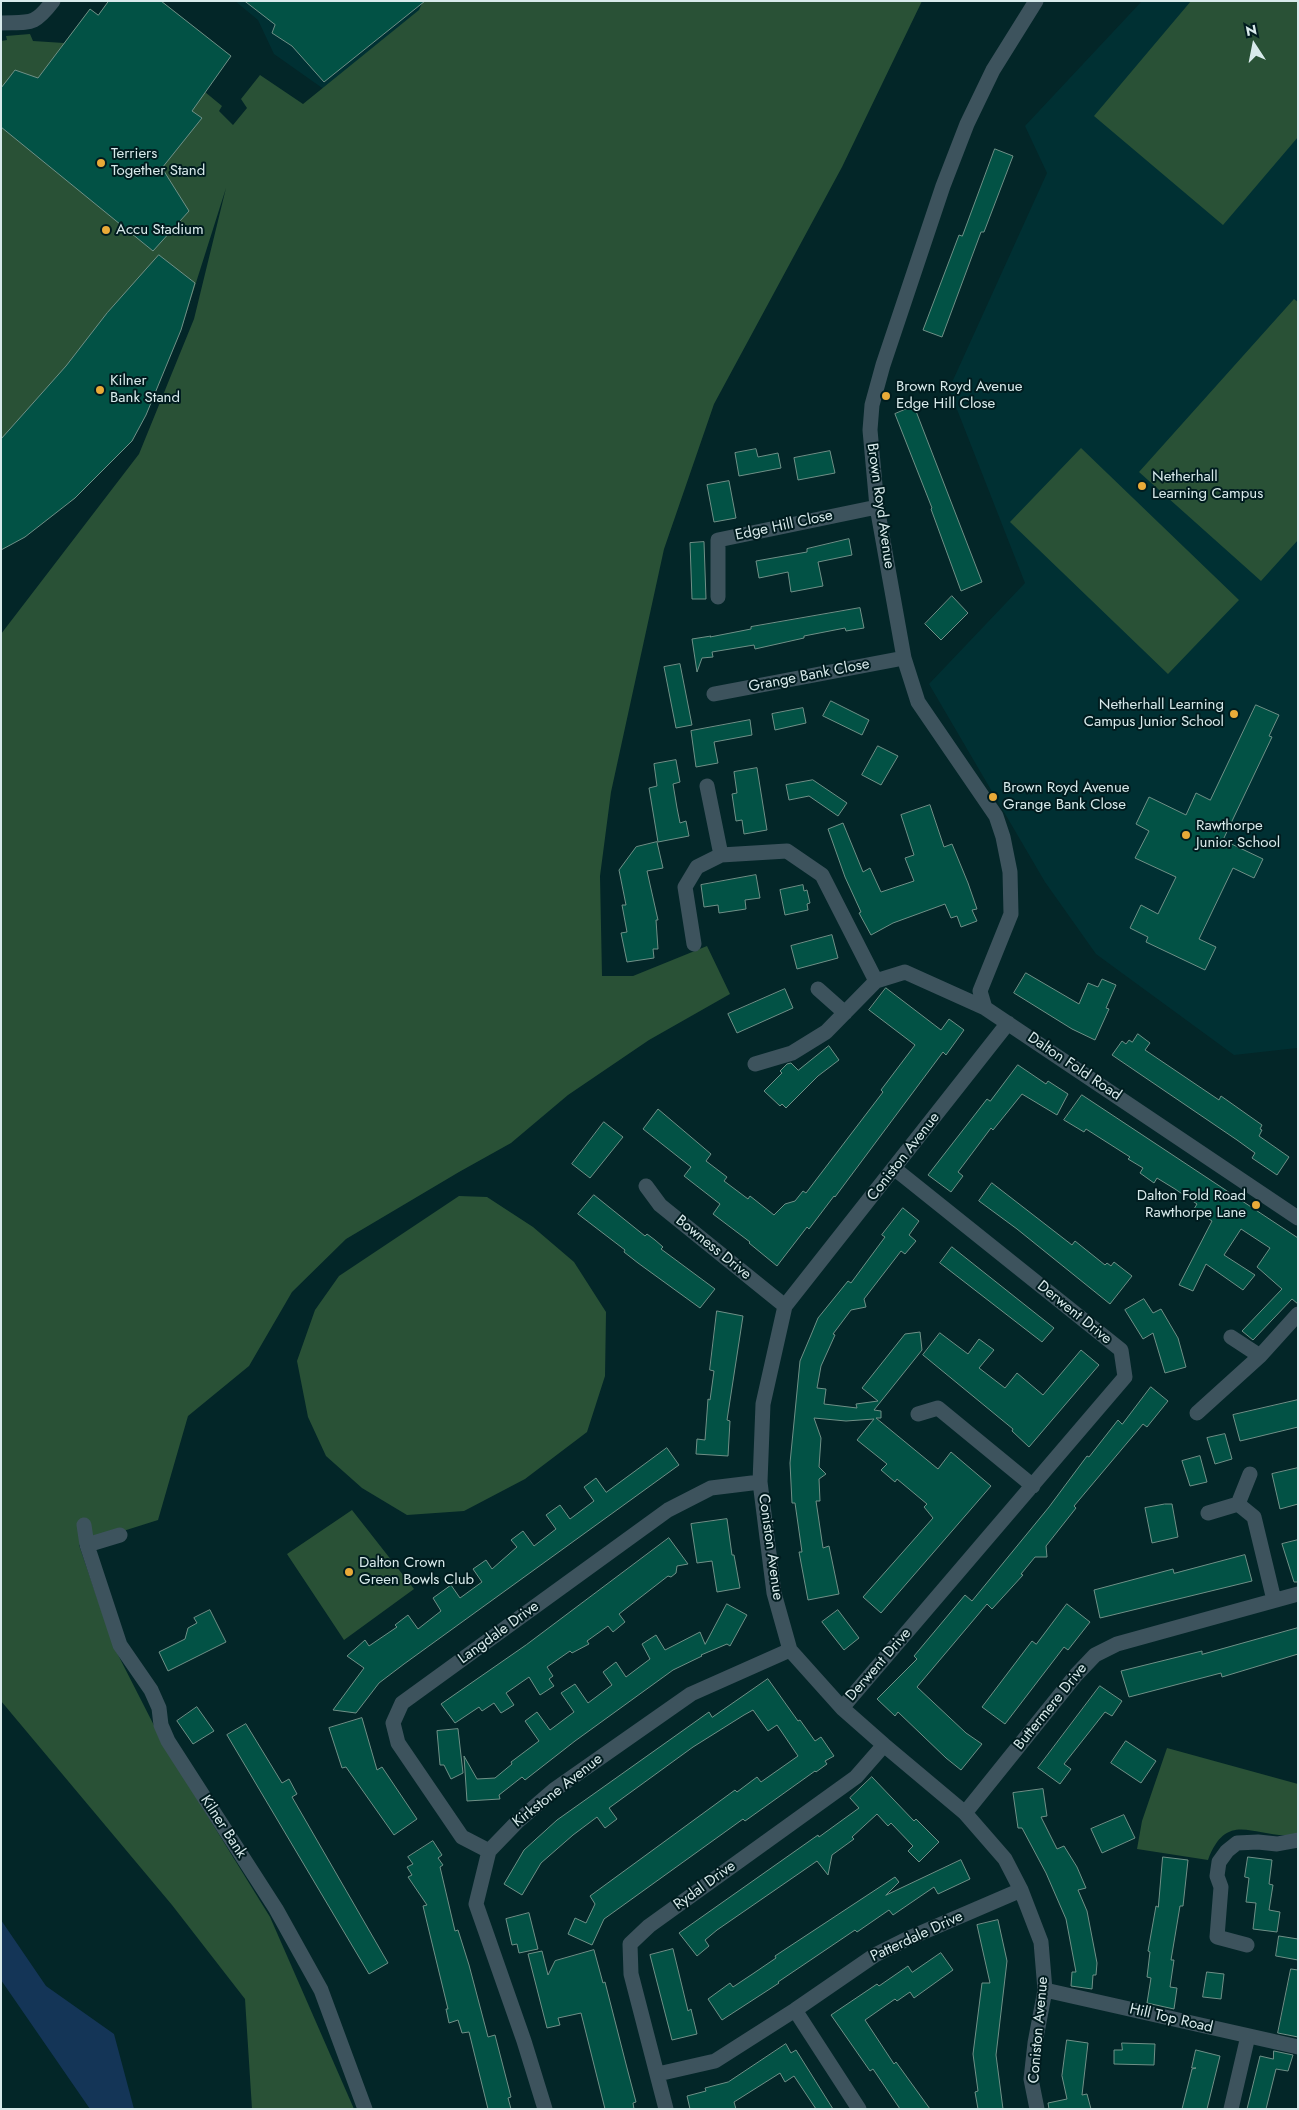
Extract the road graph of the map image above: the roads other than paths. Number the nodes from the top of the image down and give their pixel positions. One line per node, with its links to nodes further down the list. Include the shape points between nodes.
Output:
1 (53, 1): 3 (street, via 33,22)
2 (1036, 1): 4 (street, Brown Royd Avenue, via 993,70 967,124 883,365 872,405 870,430)
3 (1, 23)
4 (877, 507): 5 (street, Edge Hill Close, via 718,540); 6 (street, Brown Royd Avenue)
5 (718, 597)
6 (904, 658): 7 (street, Grange Bank Close); 13 (street, Brown Royd Avenue, via 918,702 996,816 1004,837 1010,872 1011,914 980,991)
7 (714, 694)
8 (708, 786): 9 (street)
9 (721, 855): 10 (street, via 697,867 685,888); 11 (street, via 787,851 822,875)
10 (694, 944)
11 (876, 981): 13 (street, Dalton Fold Road, via 905,972); 14 (street, Dalton Fold Road)
12 (818, 989): 14 (street)
13 (985, 1008): 15 (street, Dalton Fold Road)
14 (845, 1013): 16 (street, Dalton Fold Road, via 826,1032 792,1053)
15 (1008, 1023): 17 (street, Coniston Avenue); 19 (street, Dalton Fold Road)
16 (755, 1064)
17 (895, 1169): 20 (street, Coniston Avenue); 28 (street, Derwent Drive, via 1121,1350 1125,1377)
18 (646, 1186): 20 (street, Bowness Drive, via 660,1205)
19 (1298, 1218)
20 (785, 1306): 27 (street, Coniston Avenue, via 763,1404)
21 (1298, 1314): 23 (street)
22 (1232, 1337): 23 (street)
23 (1260, 1356): 24 (street)
24 (1197, 1412)
25 (918, 1414): 28 (street, via 938,1408)
26 (1250, 1474): 29 (street)
27 (760, 1482): 36 (street, Coniston Avenue, via 774,1593); 41 (street, Langdale Drive, via 711,1488 668,1510 402,1703 392,1723 398,1743 462,1837)
28 (1033, 1486): 37 (street, Derwent Drive)
29 (1238, 1504): 30 (street); 35 (street, via 1254,1517)
30 (1208, 1513)
31 (84, 1525): 33 (street, Kilner Bank)
32 (120, 1535): 33 (street)
33 (87, 1544): 49 (street, Kilner Bank, via 120,1645 151,1690 168,1741 276,1909 321,1990)
34 (1298, 1594): 35 (street, Buttermere Drive)
35 (1274, 1600): 39 (street, Buttermere Drive, via 1118,1644 1095,1655)
36 (790, 1650): 37 (street, Coniston Avenue); 41 (street, Kirkstone Avenue, via 691,1694 554,1790)
37 (842, 1708): 38 (street, Coniston Avenue)
38 (884, 1746): 39 (street, Coniston Avenue); 48 (street, Rydal Drive, via 856,1777 649,1926 630,1944 631,1974)
39 (965, 1813): 42 (street, Coniston Avenue, via 1004,1859)
40 (1298, 1840): 43 (street, via 1277,1844 1237,1843 1219,1862 1217,1876 1221,1887 1216,1937)
41 (489, 1851): 50 (street, via 476,1904)
42 (1021, 1890): 44 (street, Coniston Avenue, via 1042,1942); 45 (street, Patterdale Drive, via 875,1955)
43 (1247, 1946)
44 (1045, 1990): 46 (street, Hill Top Road); 53 (street, Coniston Avenue, via 1032,2079)
45 (795, 2010): 48 (street, Patterdale Drive, via 716,2061); 52 (street)
46 (1248, 2036): 47 (street, Hill Top Road); 54 (street)
47 (1298, 2046)
48 (658, 2074): 51 (street)
49 (365, 2109)
50 (545, 2109)
51 (666, 2109)
52 (859, 2109)
53 (1037, 2109)
54 (1230, 2109)

